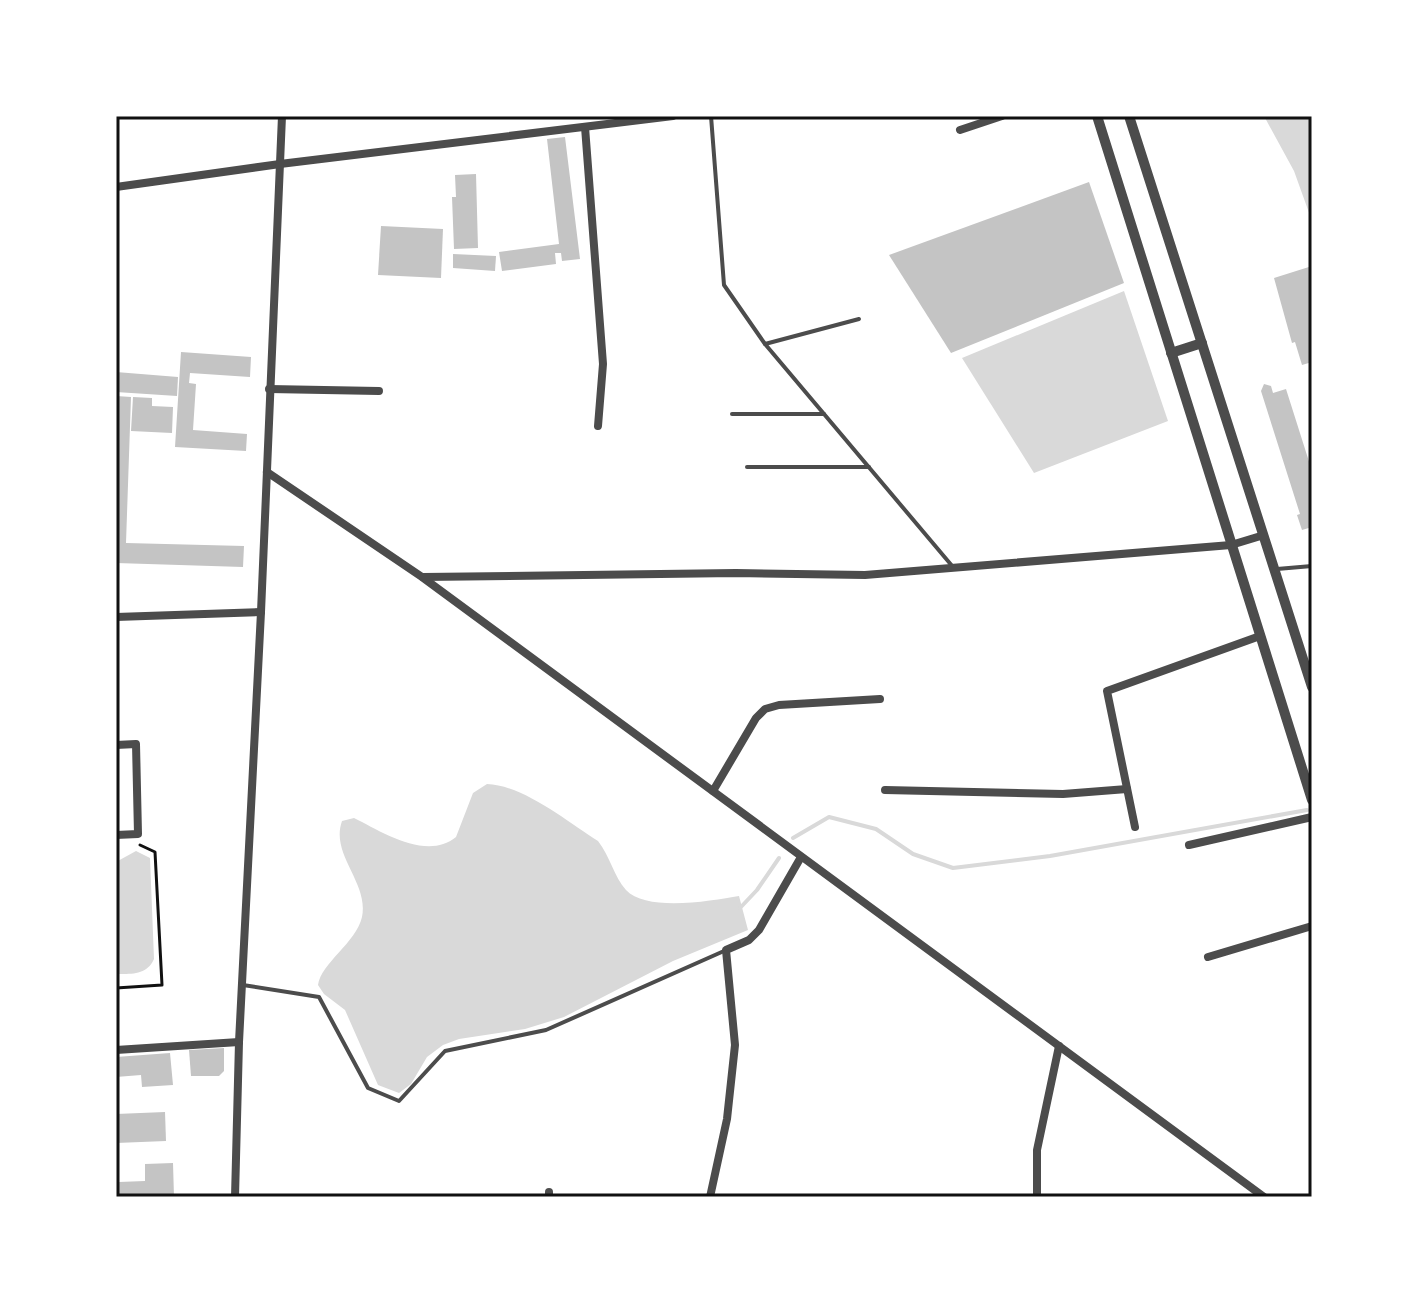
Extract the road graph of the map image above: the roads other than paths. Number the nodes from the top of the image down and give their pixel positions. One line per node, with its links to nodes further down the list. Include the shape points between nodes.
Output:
1 (282, 116): 9 (street)
2 (673, 116): 7 (street)
3 (711, 116): 13 (lane, via 724,285)
4 (1002, 116): 8 (street)
5 (1097, 116): 14 (street)
6 (1129, 116): 12 (street)
7 (585, 127): 9 (street); 19 (street, via 601,337)
8 (960, 130)
9 (280, 164): 10 (street); 15 (street)
10 (116, 187)
11 (859, 319): 13 (lane)
12 (1202, 343): 14 (street); 23 (street)
13 (765, 344): 18 (lane)
14 (1171, 353): 24 (street)
15 (269, 389): 16 (street); 22 (street)
16 (379, 391)
17 (732, 414): 18 (lane)
18 (824, 414): 21 (lane)
19 (598, 426)
20 (747, 467): 21 (lane)
21 (869, 467): 26 (lane)
22 (267, 472): 28 (street); 29 (street)
23 (1264, 535): 24 (street); 27 (street)
24 (1231, 545): 26 (street); 31 (street)
25 (1312, 566): 27 (lane)
26 (953, 567): 28 (street, via 865,575)
27 (1274, 569): 32 (street)
28 (422, 577): 37 (street)
29 (261, 612): 30 (street); 47 (street)
30 (116, 617)
31 (1260, 636): 35 (street, via 1107,691); 38 (street)
32 (1312, 687)
33 (880, 699): 37 (street, via 765,709)
34 (116, 745): 41 (street, via 136,744 138,834)
35 (1127, 789): 36 (street, via 1063,794); 40 (street)
36 (885, 790)
37 (713, 791): 43 (street)
38 (1312, 800)
39 (1312, 817): 42 (street)
40 (1135, 827)
41 (118, 835)
42 (1189, 845)
43 (801, 857): 45 (street, via 759,930); 49 (street)
44 (1312, 926): 46 (street)
45 (726, 950): 47 (lane, via 546,1030 445,1051 399,1101 368,1088 319,997); 52 (street, via 735,1045 727,1119)
46 (1208, 957)
47 (243, 984): 48 (street)
48 (239, 1042): 50 (street); 51 (street)
49 (1059, 1046): 53 (street, via 1037,1150); 54 (street)
50 (116, 1050)
51 (235, 1197)
52 (710, 1197)
53 (1037, 1197)
54 (1264, 1197)

